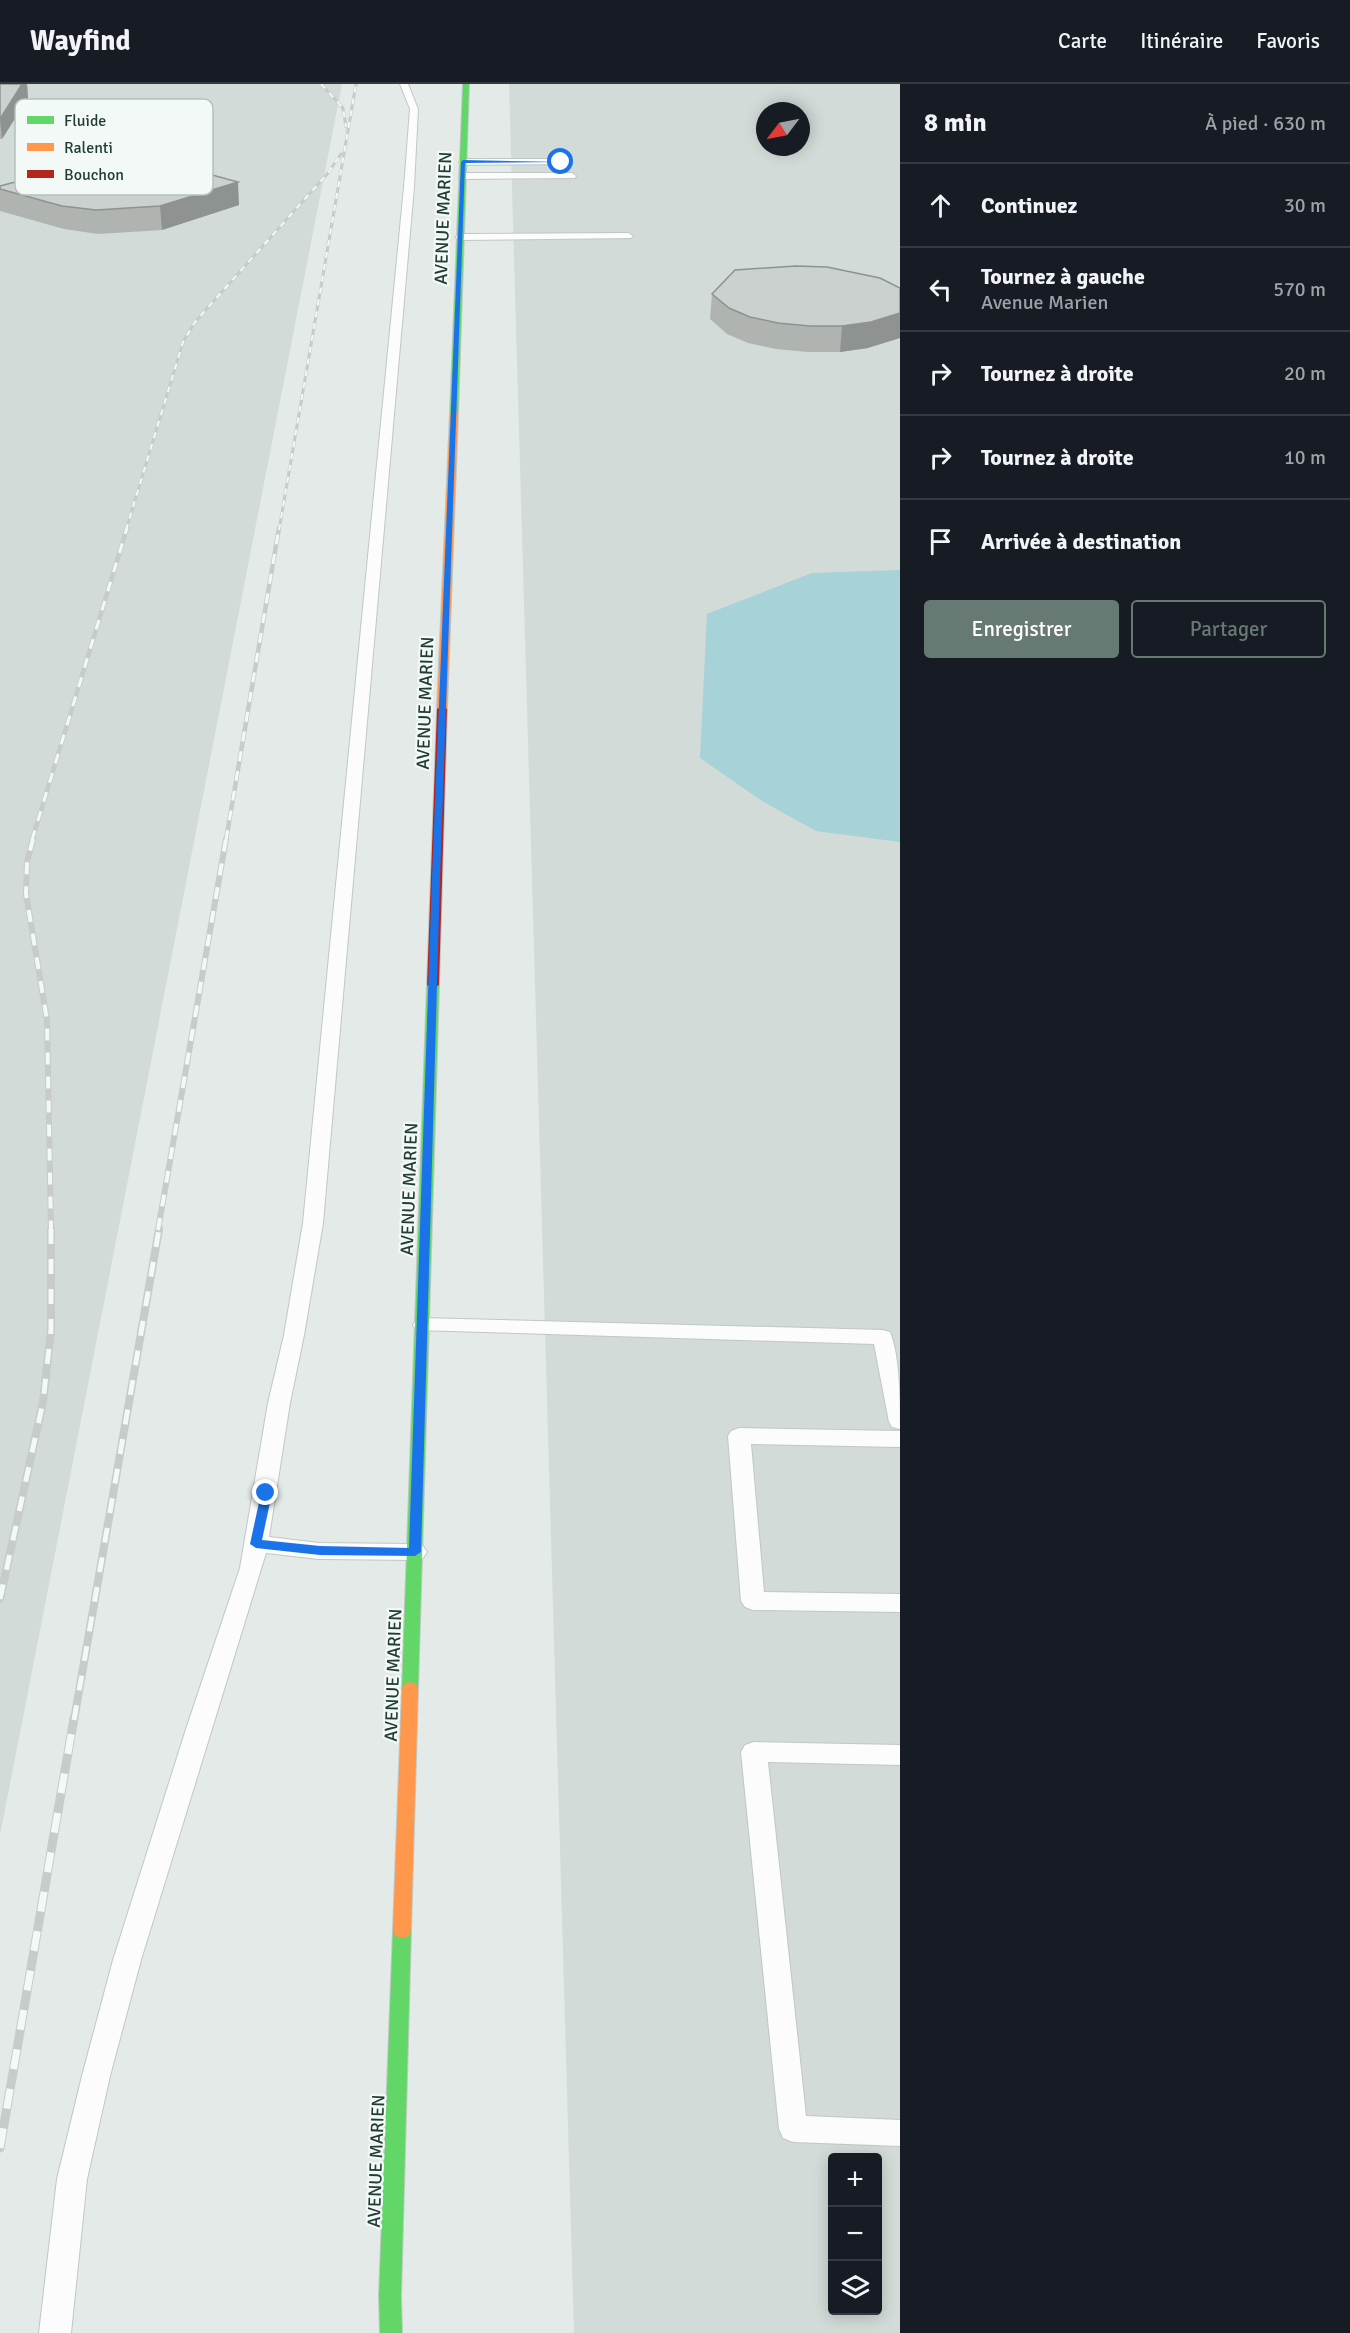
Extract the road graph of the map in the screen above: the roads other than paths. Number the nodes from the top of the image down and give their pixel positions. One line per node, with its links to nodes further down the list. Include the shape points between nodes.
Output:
1 (405, 84): 12 (lane, via 414,109 409,187 318,1176)
2 (466, 84): 3 (street, AVENUE MARIEN)
3 (463, 162): 4 (lane); 5 (street, AVENUE MARIEN)
4 (561, 162)
5 (462, 176): 6 (lane); 8 (street, AVENUE MARIEN)
6 (572, 176)
7 (628, 236): 8 (lane)
8 (460, 237): 9 (street, AVENUE MARIEN)
9 (423, 1324): 10 (lane, via 883,1337); 13 (street, AVENUE MARIEN)
10 (900, 1422)
11 (900, 1439): 14 (lane, via 739,1436 753,1602)
12 (256, 1544): 13 (lane, via 320,1551); 18 (lane, via 252,1568 126,1960 96,2076 72,2179)
13 (415, 1552): 17 (street, AVENUE MARIEN)
14 (900, 1604)
15 (900, 1755): 16 (lane, via 754,1752 793,2129)
16 (900, 2133)
17 (390, 2296): 19 (street, AVENUE MARIEN); 20 (street, AVENUE MARIEN)
18 (55, 2333)
19 (384, 2333)
20 (391, 2333)

